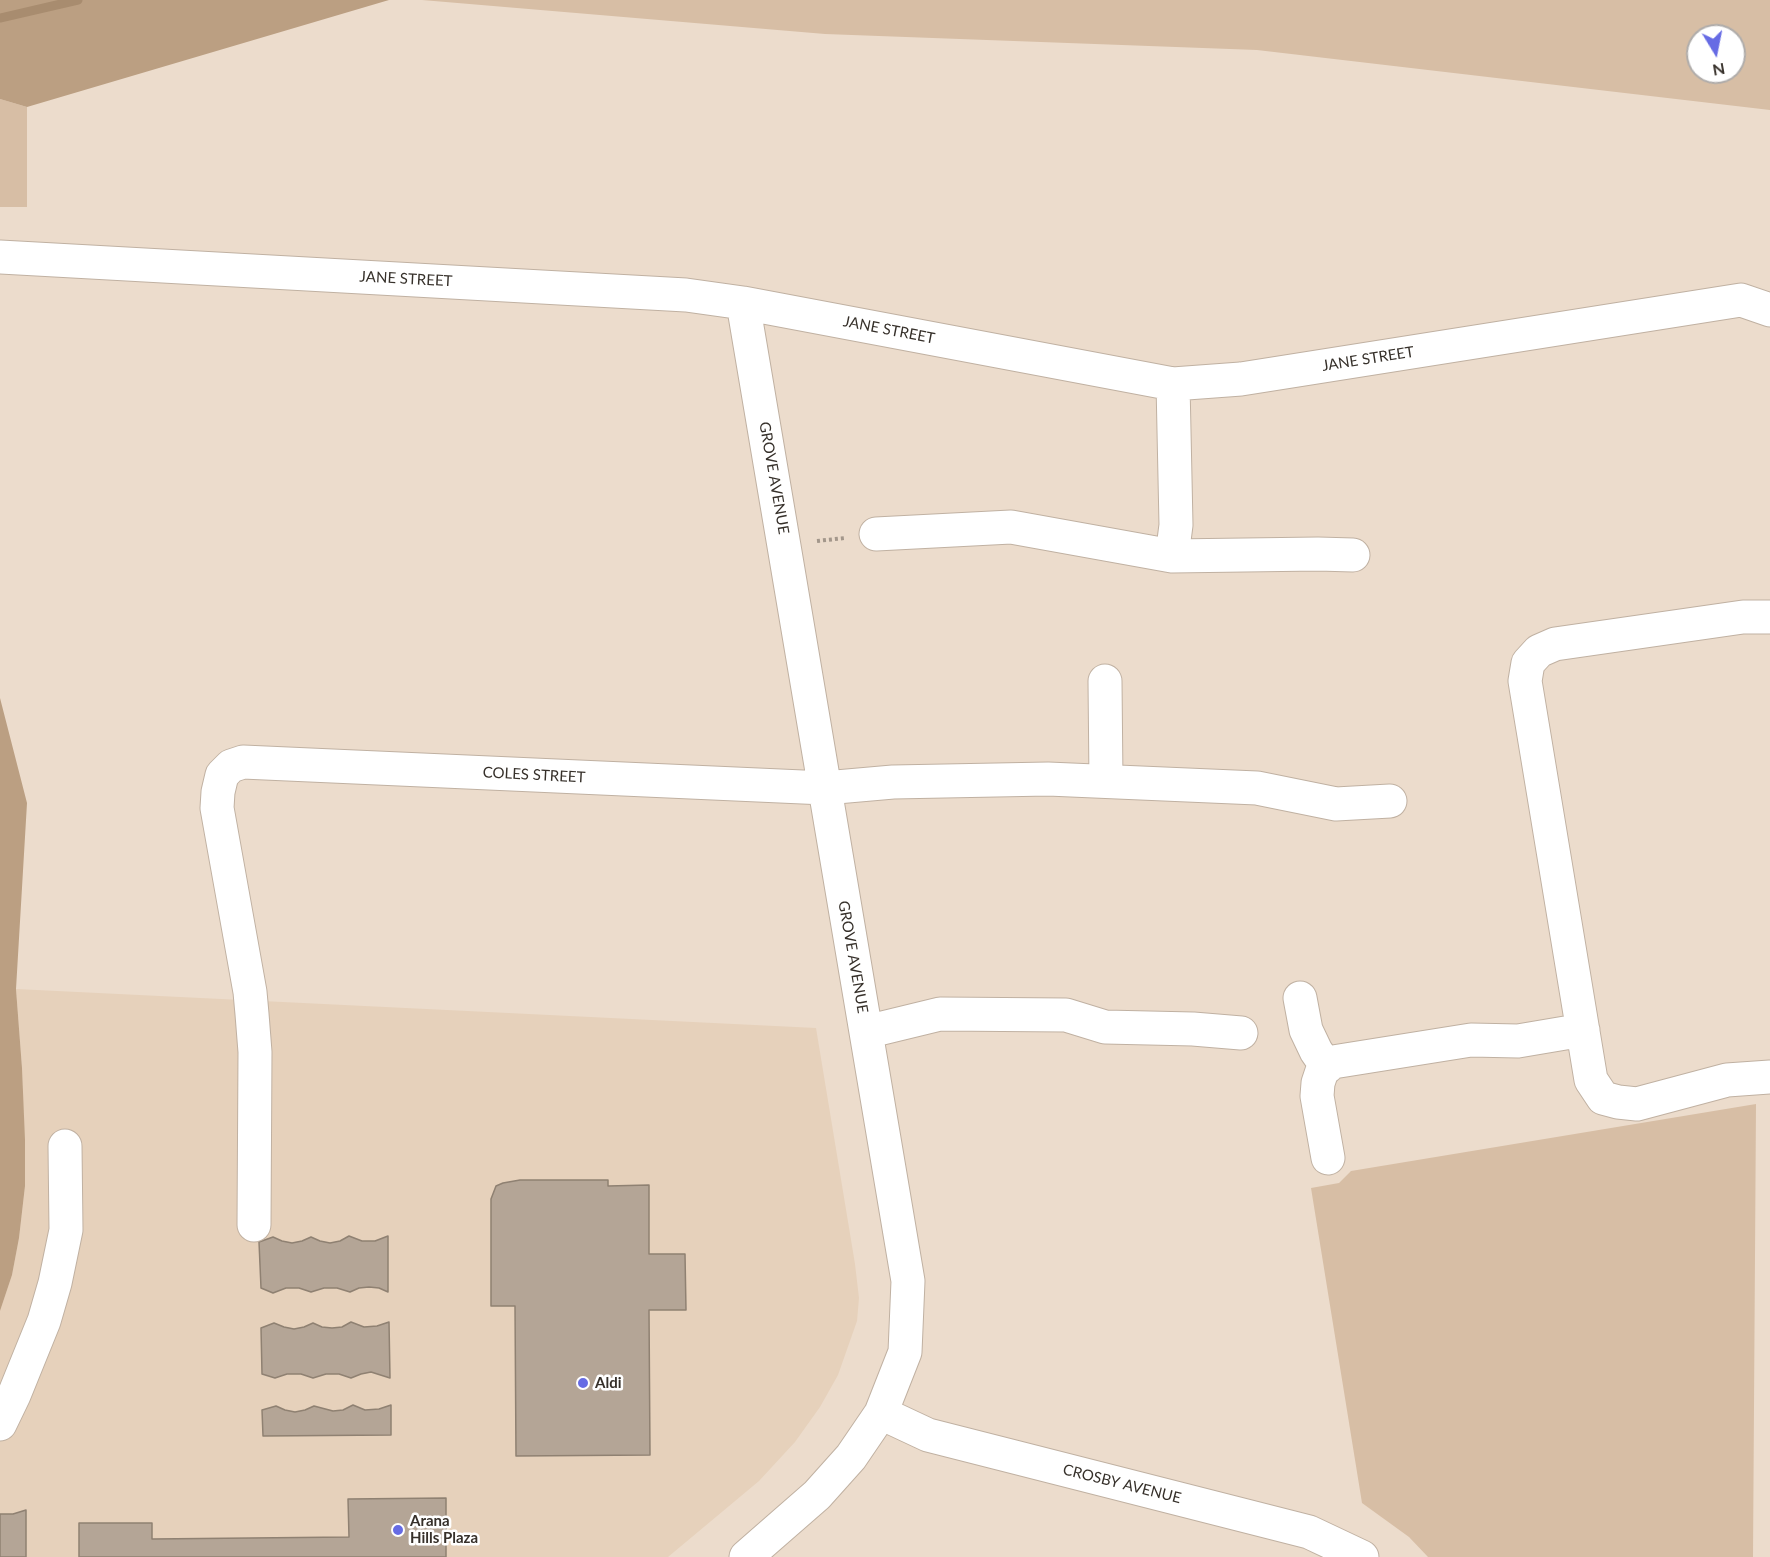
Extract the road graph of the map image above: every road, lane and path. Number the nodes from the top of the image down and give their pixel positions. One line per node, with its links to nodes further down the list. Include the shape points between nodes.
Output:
1 (0, 257): 2 (street, JANE STREET, via 686,295)
2 (743, 303): 4 (street, JANE STREET); 6 (street, GROVE AVENUE)
3 (1770, 310): 4 (street, JANE STREET, via 1741,300 1241,379)
4 (1173, 384): 8 (street, via 1176,525)
5 (876, 534): 6 (path); 8 (street, via 1011,527)
6 (785, 543): 12 (street, GROVE AVENUE)
7 (1353, 555): 8 (street)
8 (1172, 556)
9 (1770, 617): 15 (street, via 1743,617 1555,645 1539,651 1528,663 1525,681)
10 (1105, 681): 11 (street)
11 (1106, 781): 12 (street, COLES STREET, via 892,782); 13 (street, COLES STREET, via 1257,788 1336,804)
12 (825, 788): 16 (street, GROVE AVENUE); 22 (street, COLES STREET, via 243,762 231,766 222,775 217,808 252,1014)
13 (1390, 801)
14 (1300, 998): 18 (street, via 1306,1030)
15 (1583, 1030): 18 (street, via 1518,1041 1471,1040 1333,1062); 19 (street, via 1591,1080 1603,1098 1618,1102 1637,1104 1727,1080)
16 (866, 1032): 17 (street, via 951,1014 1066,1016 1106,1027); 23 (street, GROVE AVENUE, via 908,1281 905,1352)
17 (1241, 1033)
18 (1327, 1067): 21 (street, via 1322,1071 1317,1096)
19 (1770, 1077)
20 (65, 1146): 24 (street, via 66,1230 55,1282 44,1321)
21 (1328, 1158)
22 (254, 1225)
23 (881, 1413): 25 (street, GROVE AVENUE, via 851,1457 817,1494); 26 (street, CROSBY AVENUE, via 928,1435 1309,1532)
24 (0, 1424)
25 (746, 1557)
26 (1362, 1557)

